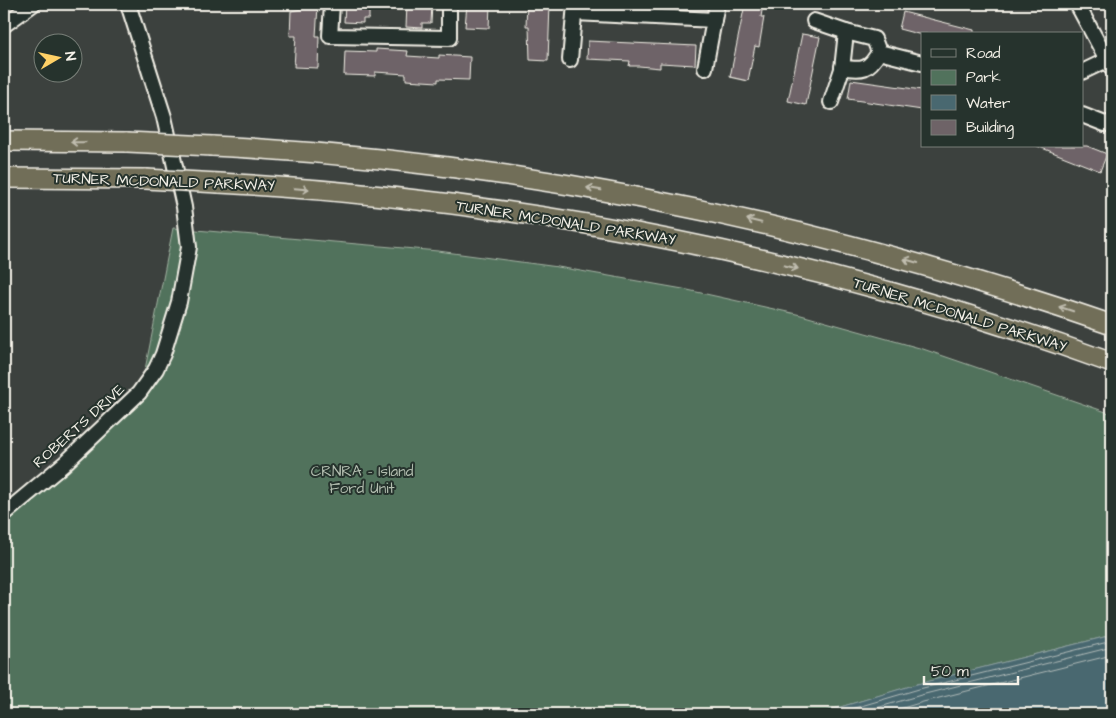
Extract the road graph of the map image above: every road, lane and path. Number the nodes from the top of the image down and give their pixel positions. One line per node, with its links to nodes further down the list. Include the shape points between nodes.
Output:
1 (33, 4): 10 (street)
2 (128, 4): 26 (street, ROBERTS DRIVE, via 164,117 184,207 189,247 178,302 163,354 139,394)
3 (332, 4): 4 (street, via 330,36 449,38)
4 (449, 4)
5 (718, 4): 8 (street)
6 (1077, 4): 15 (street)
7 (575, 8): 8 (street); 13 (street)
8 (714, 20): 17 (street)
9 (814, 21): 11 (street)
10 (4, 25)
11 (846, 32): 12 (street, via 874,39); 16 (street)
12 (879, 52): 14 (street); 16 (street, via 865,68)
13 (570, 60)
14 (921, 63)
15 (1110, 64): 18 (street)
16 (842, 67): 19 (street)
17 (705, 68)
18 (1084, 71)
19 (831, 102)
20 (1084, 117): 21 (street, via 1105,124)
21 (1112, 122)
22 (4, 142): 24 (highway, one-way to 22, bridge, via 980,281 840,241 656,200 462,169 326,154 127,142)
23 (4, 178): 25 (highway, TURNER MCDONALD PARKWAY, one-way to 25, bridge, via 146,179 348,192 483,208 609,228 797,268 923,302)
24 (1112, 325)
25 (1112, 363)
26 (4, 514)

